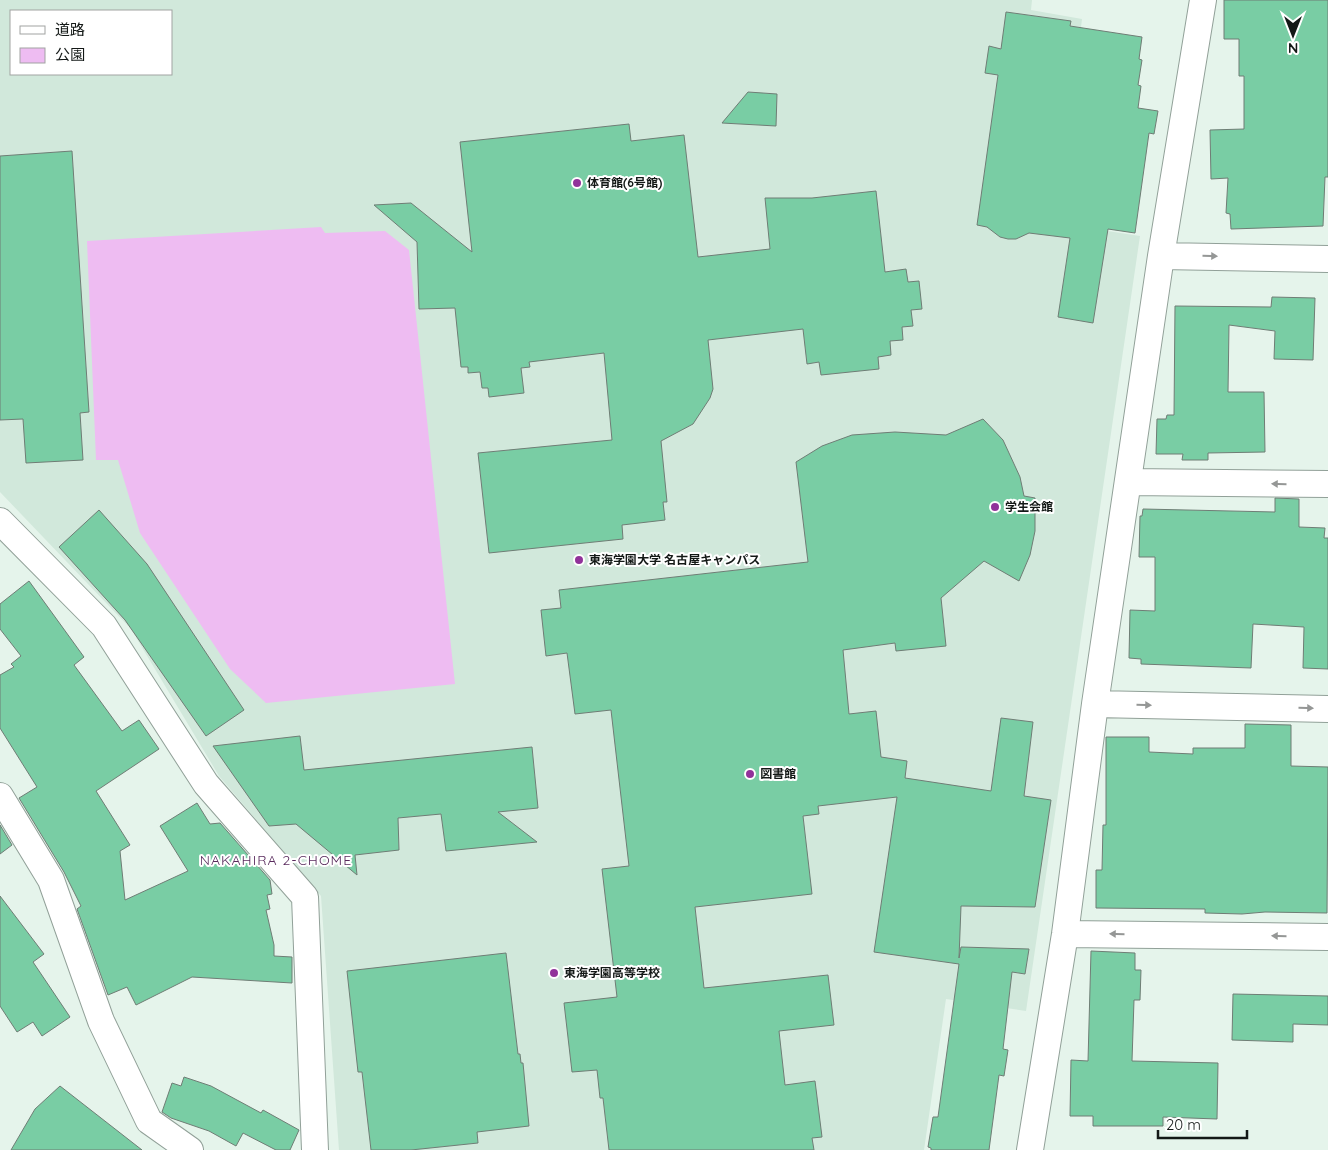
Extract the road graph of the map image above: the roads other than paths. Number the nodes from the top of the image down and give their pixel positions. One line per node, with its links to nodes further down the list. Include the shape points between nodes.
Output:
1 (1203, 0): 2 (street)
2 (1161, 256): 3 (street, one-way to 3); 4 (street)
3 (1328, 259)
4 (1129, 482): 5 (street, one-way to 4); 7 (street)
5 (1328, 484)
6 (0, 521): 13 (street, via 104,626 206,784 305,896)
7 (1095, 704): 8 (street, one-way to 8); 10 (street)
8 (1328, 709)
9 (0, 796): 12 (street, via 51,880 101,1021 149,1121)
10 (1065, 934): 11 (street, one-way to 10); 14 (street)
11 (1328, 937)
12 (190, 1150)
13 (315, 1150)
14 (1030, 1150)

